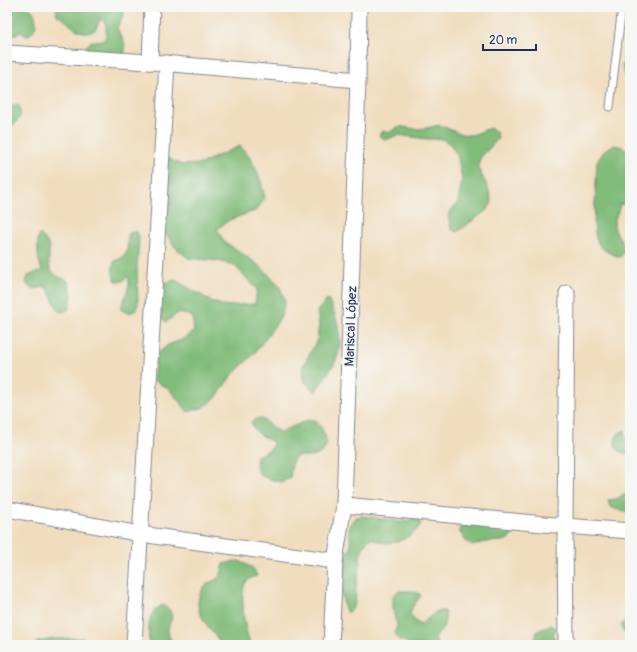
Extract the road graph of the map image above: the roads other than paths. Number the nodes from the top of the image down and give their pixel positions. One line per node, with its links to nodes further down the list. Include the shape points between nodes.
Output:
1 (152, 7): 5 (street)
2 (359, 7): 7 (street, Mariscal López)
3 (622, 7): 8 (lane)
4 (7, 53): 5 (street)
5 (150, 62): 6 (street)
6 (167, 63): 7 (street); 14 (street)
7 (358, 80): 10 (street, Mariscal López)
8 (610, 106)
9 (567, 293): 12 (street)
10 (344, 505): 12 (street); 15 (street, Mariscal López)
11 (7, 510): 14 (street)
12 (565, 526): 13 (street); 18 (street)
13 (630, 531)
14 (140, 534): 15 (street); 16 (street)
15 (335, 561): 17 (street, Mariscal López)
16 (134, 645)
17 (331, 645)
18 (566, 645)

